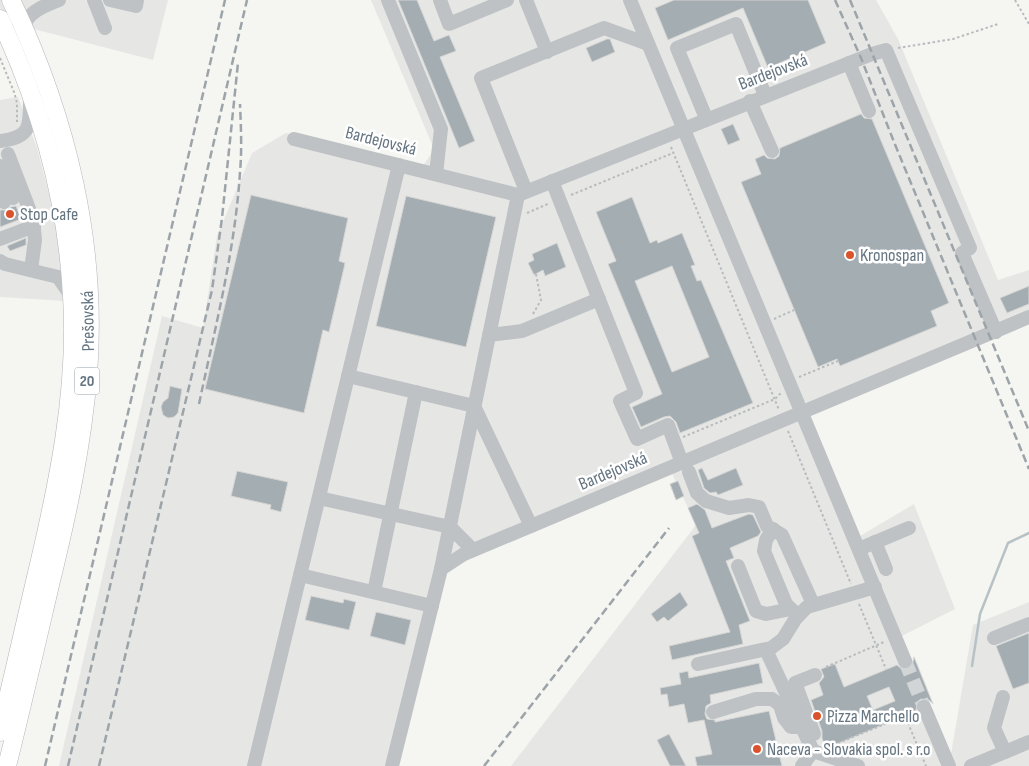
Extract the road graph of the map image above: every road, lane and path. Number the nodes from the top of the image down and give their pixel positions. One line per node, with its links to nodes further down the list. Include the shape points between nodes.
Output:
1 (11, 0): 14 (main road, Prešovská / 20)
2 (30, 0): 14 (street)
3 (59, 0): 14 (street, via 31,14)
4 (94, 0): 17 (street)
5 (110, 0): 6 (street, via 136,6)
6 (137, 0)
7 (388, 0): 37 (street, via 441,129)
8 (440, 0): 9 (street, via 449,24)
9 (507, 0)
10 (526, 0): 20 (street)
11 (630, 0): 18 (street)
12 (1015, 0): 16 (path)
13 (0, 19): 23 (main road, Prešovská / 20)
14 (25, 24): 99 (main road, Prešovská / 20, via 71,162 85,246 89,350 84,416 72,491)
15 (998, 24): 19 (path, via 953,39)
16 (1029, 24)
17 (105, 28)
18 (648, 44): 20 (street, via 604,28); 28 (street)
19 (886, 50): 22 (street, Bardejovská); 52 (street, via 970,248 962,253)
20 (547, 52): 39 (street, via 481,78)
21 (0, 58): 29 (path, via 17,103 16,120)
22 (849, 63): 24 (street, Bardejovská); 26 (street)
23 (30, 92): 29 (street, Prešovská, via 30,121); 48 (main road, Prešovská / 20, via 48,143 59,193)
24 (765, 95): 25 (street, Bardejovská); 27 (street, via 736,24 677,48)
25 (750, 101): 27 (street, Bardejovská); 33 (street)
26 (868, 110)
27 (706, 118): 28 (street, Bardejovská)
28 (683, 128): 30 (street, Bardejovská); 56 (street)
29 (24, 132): 32 (street)
30 (666, 135): 34 (path); 38 (street, Bardejovská)
31 (294, 139): 35 (street, Bardejovská)
32 (4, 149): 40 (street)
33 (772, 151)
34 (674, 153): 41 (path); 58 (path)
35 (398, 165): 37 (street, Bardejovská); 55 (street)
36 (0, 166): 40 (street)
37 (436, 174): 39 (street, Bardejovská)
38 (552, 181): 39 (street, Bardejovská); 41 (street)
39 (522, 193): 42 (street)
40 (8, 198): 43 (street)
41 (560, 199): 42 (path); 49 (street)
42 (513, 218): 53 (street)
43 (34, 226): 44 (street); 46 (street)
44 (0, 240)
45 (0, 261): 46 (street)
46 (31, 270): 48 (street, via 58,277)
47 (536, 274): 51 (path, via 541,300)
48 (72, 298): 95 (main road, Prešovská / 20, via 71,370 62,456)
49 (599, 299): 51 (street); 62 (street, via 636,393 620,401 637,438 668,425)
50 (1029, 318): 52 (street, Bardejovská)
51 (525, 330): 53 (street)
52 (996, 332): 60 (street, Bardejovská)
53 (489, 335): 59 (street)
54 (838, 361): 56 (path, via 795,378)
55 (348, 376): 57 (street); 64 (street)
56 (789, 384): 58 (path); 60 (street)
57 (416, 392): 59 (street); 65 (street)
58 (775, 399): 61 (path); 62 (path)
59 (474, 406): 66 (street); 67 (street)
60 (801, 413): 61 (street, Bardejovská); 71 (street)
61 (784, 420): 63 (street, Bardejovská); 79 (path)
62 (674, 441): 63 (street)
63 (686, 468): 66 (street, Bardejovská); 69 (street, via 697,493 706,501 729,508 759,507 767,526)
64 (319, 498): 65 (street); 76 (street)
65 (391, 514): 67 (street); 78 (street)
66 (531, 526): 72 (street, Bardejovská)
67 (450, 527): 72 (street); 74 (street)
68 (909, 528): 70 (street)
69 (773, 529): 80 (street, via 782,535); 82 (street, via 764,550 786,604)
70 (875, 542): 71 (street); 75 (street)
71 (859, 549): 77 (street)
72 (473, 550): 74 (street, Bardejovská)
73 (738, 566): 82 (street, via 756,611 766,614)
74 (441, 569): 81 (street)
75 (886, 569)
76 (300, 575): 78 (street); 100 (street)
77 (875, 587): 79 (street); 87 (street)
78 (374, 592): 81 (street)
79 (855, 593): 80 (street); 85 (path)
80 (814, 604): 82 (street)
81 (432, 606): 101 (street)
82 (794, 612): 86 (street, via 783,639)
83 (1029, 624): 84 (street)
84 (994, 638)
85 (876, 645): 89 (path); 90 (path)
86 (766, 650): 88 (street); 94 (street)
87 (905, 661)
88 (698, 664)
89 (886, 669)
90 (821, 671): 97 (street, via 795,683)
91 (1003, 698): 98 (street, via 994,728)
92 (924, 707): 105 (street)
93 (713, 712): 94 (street, via 756,699 772,699 780,705 791,727)
94 (802, 727): 97 (street)
95 (0, 732)
96 (1029, 742): 98 (street)
97 (818, 752): 102 (street); 103 (street); 104 (path, via 905,716)
98 (1005, 752): 106 (street)
99 (8, 766)
100 (254, 766)
101 (392, 766)
102 (802, 766)
103 (858, 766)
104 (926, 766)
105 (949, 766)
106 (971, 766)

